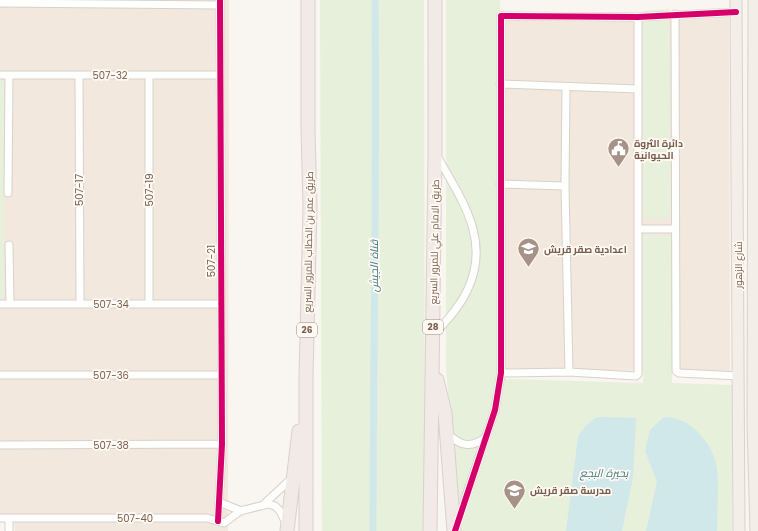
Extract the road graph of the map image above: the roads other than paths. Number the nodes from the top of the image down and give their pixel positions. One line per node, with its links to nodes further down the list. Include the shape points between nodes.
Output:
1 (308, 0): 36 (highway, طريق عمر بن الخطاب للمرور السريع / 26, via 310,207)
2 (435, 0): 18 (highway, طريق الامام علي للمرور السريع / 28)
3 (736, 0): 7 (main road, شارع الزهور)
4 (754, 0): 38 (main road, شارع الزهور)
5 (220, 2): 6 (street); 14 (street, 507-21)
6 (0, 3)
7 (736, 12): 8 (street); 37 (main road, شارع الزهور)
8 (675, 14): 9 (street); 23 (street)
9 (638, 17): 15 (street, via 501,16); 17 (street)
10 (0, 75): 11 (street, 507-32)
11 (9, 75): 12 (street, 507-32); 21 (street)
12 (79, 75): 13 (street, 507-32); 27 (street, 507-17)
13 (149, 75): 14 (street, 507-32); 28 (street, 507-19)
14 (220, 75): 29 (street, 507-21)
15 (500, 84): 16 (street); 19 (street)
16 (566, 88): 17 (street); 20 (street)
17 (638, 89): 22 (street)
18 (435, 153): 30 (highway, طريق الامام علي للمرور السريع / 28); 30 (street, via 470,216 476,241 476,254 475,267 467,292)
19 (500, 184): 20 (street); 32 (street)
20 (565, 186): 33 (street)
21 (8, 193)
22 (638, 229): 23 (street); 33 (street, via 638,374)
23 (675, 230): 37 (street, via 676,371)
24 (9, 245): 26 (street)
25 (0, 304): 26 (street, 507-34)
26 (10, 304): 27 (street, 507-34)
27 (80, 304): 28 (street, 507-34)
28 (149, 304): 29 (street, 507-34)
29 (221, 304): 35 (street, 507-21)
30 (433, 337): 31 (highway, طريق الامام علي للمرور السريع / 28)
31 (432, 365): 40 (highway, via 444,408); 54 (highway, طريق الامام علي للمرور السريع / 28)
32 (501, 372): 33 (street); 41 (street, via 495,410)
33 (569, 372)
34 (0, 375): 35 (street, 507-36)
35 (221, 375): 42 (street, 507-21)
36 (306, 376): 44 (highway); 53 (highway, طريق عمر بن الخطاب للمرور السريع / 26)
37 (739, 376): 38 (main road); 56 (main road, شارع الزهور)
38 (753, 377): 39 (main road, شارع الزهور)
39 (755, 425): 57 (main road, شارع الزهور)
40 (446, 432): 41 (street, via 458,442 470,445 476,445); 55 (highway)
41 (486, 437): 55 (street)
42 (222, 444): 43 (street, 507-38); 45 (street, 507-21)
43 (0, 445)
44 (294, 476): 46 (street, 507-40); 51 (highway)
45 (219, 502): 47 (street); 50 (street, 507-21)
46 (264, 504): 47 (street, 507-40); 51 (street, via 277,508)
47 (241, 511): 50 (street, 507-40, via 225,523)
48 (0, 518): 49 (street, 507-40)
49 (9, 518): 50 (street, 507-40, via 209,518); 52 (street)
50 (218, 521)
51 (287, 529)
52 (9, 531)
53 (306, 531)
54 (430, 531)
55 (454, 531)
56 (739, 531)
57 (756, 531)

